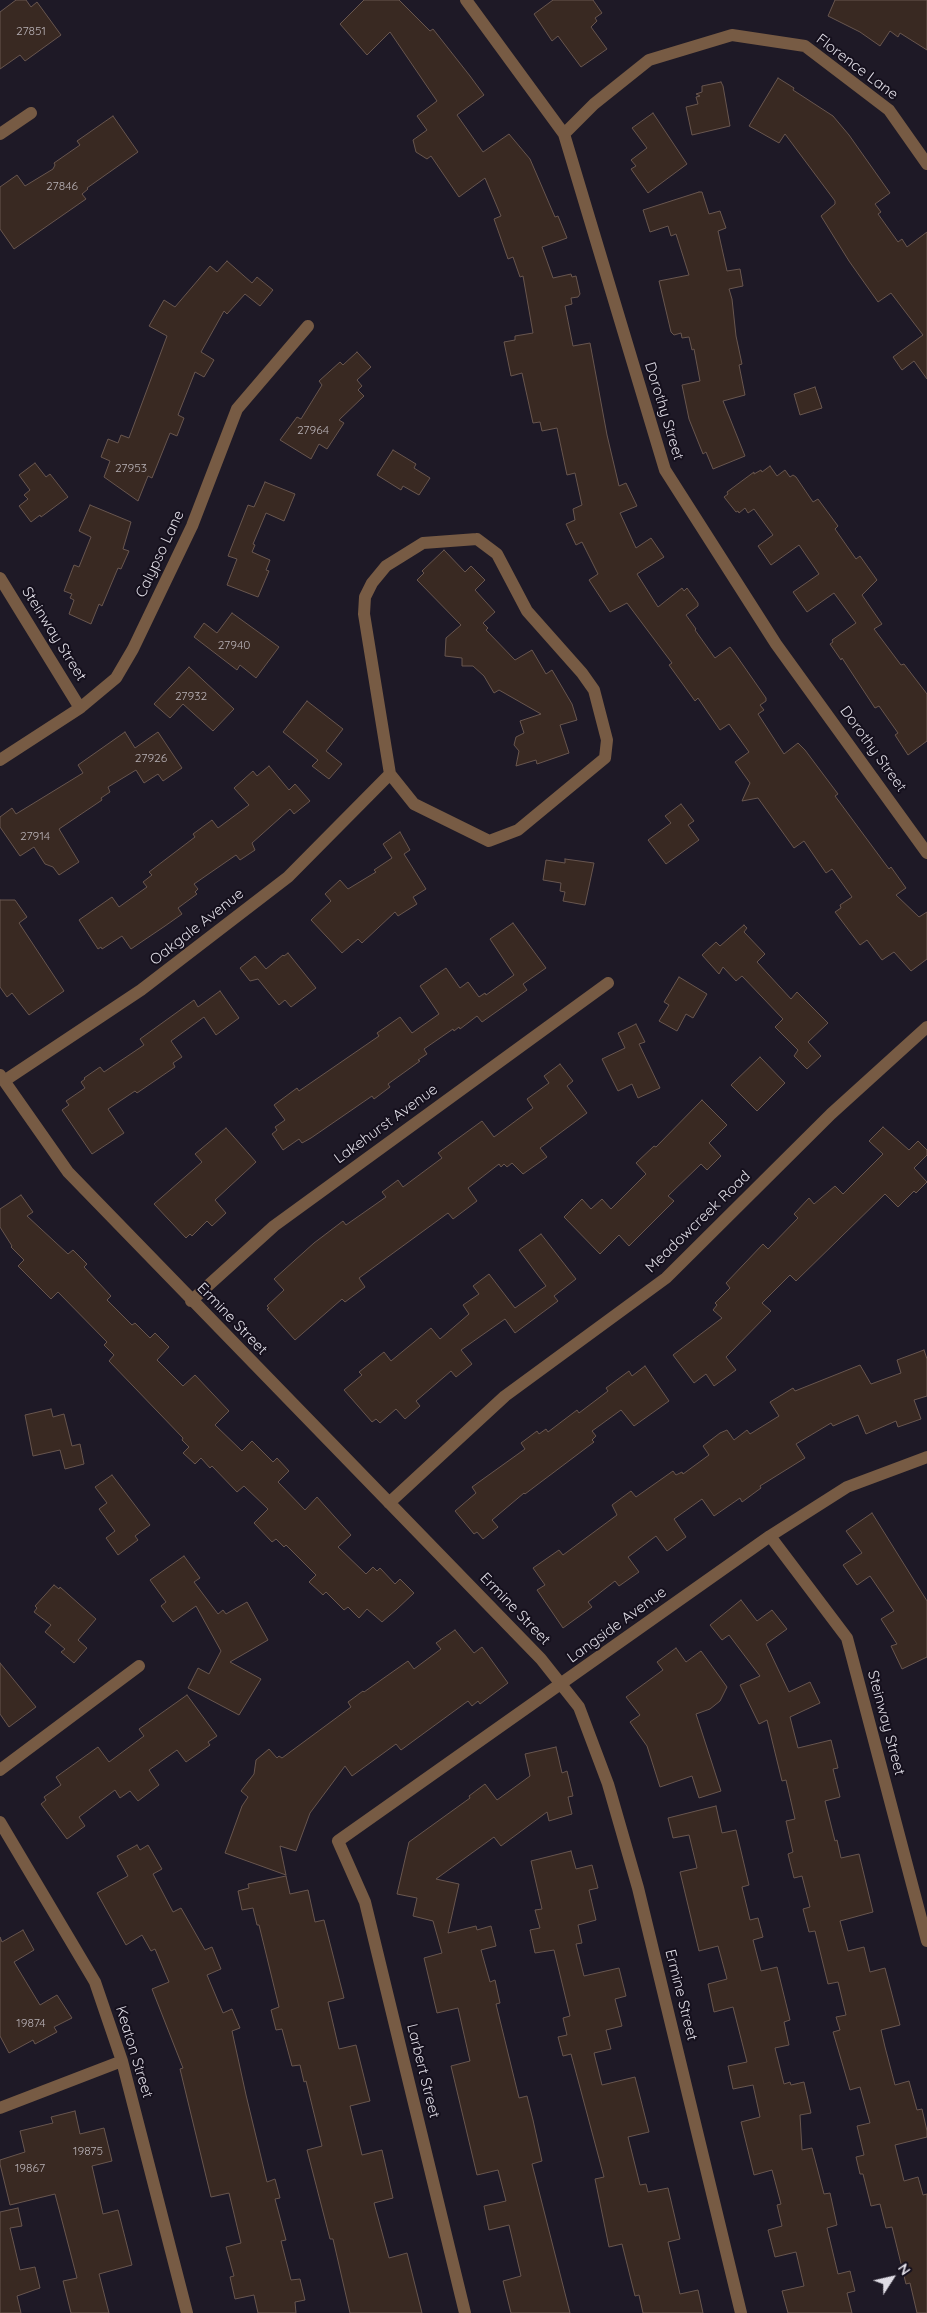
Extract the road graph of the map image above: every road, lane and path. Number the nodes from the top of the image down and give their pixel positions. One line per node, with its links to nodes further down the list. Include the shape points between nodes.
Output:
1 (466, 0): 4 (street, Dorothy Street)
2 (31, 113): 3 (street)
3 (0, 134)
4 (564, 134): 5 (street, Florence Lane, via 594,104 649,60 732,36 805,46 889,110); 11 (street, Dorothy Street, via 665,470 776,644)
5 (927, 164)
6 (308, 326): 8 (street, Calypso Lane, via 237,409 192,526 133,649 116,678)
7 (0, 578): 8 (street, Steinway Street)
8 (80, 708): 9 (street, Calypso Lane)
9 (0, 760)
10 (390, 774): 10 (street, via 364,614 365,598 386,566 423,543 477,539 497,554 527,611 594,690 607,740 605,758 518,830 489,842 414,804); 14 (street, Oakgale Avenue, via 288,877 141,990)
11 (927, 853)
12 (608, 983): 15 (street, Lakehurst Avenue, via 274,1226)
13 (927, 1027): 17 (street, Meadowcreek Road, via 831,1114 666,1278 505,1396)
14 (2, 1078): 15 (street, Ermine Street, via 68,1172)
15 (191, 1301): 17 (street, Ermine Street)
16 (927, 1457): 18 (street, Langside Avenue, via 847,1487)
17 (389, 1503): 20 (street, Ermine Street)
18 (770, 1536): 20 (street, Langside Avenue); 24 (street, Steinway Street, via 847,1638)
19 (139, 1666): 21 (street)
20 (563, 1684): 23 (street, Langside Avenue); 30 (street, Ermine Street, via 579,1707 602,1767 638,1888)
21 (0, 1770)
22 (0, 1822): 26 (street, Keaton Street, via 95,1982)
23 (338, 1841): 29 (street, Larbert Street, via 365,1902)
24 (925, 1927): 25 (street, Steinway Street)
25 (927, 1941)
26 (122, 2061): 27 (street); 28 (street, Keaton Street)
27 (0, 2108)
28 (187, 2313)
29 (465, 2313)
30 (741, 2313)

